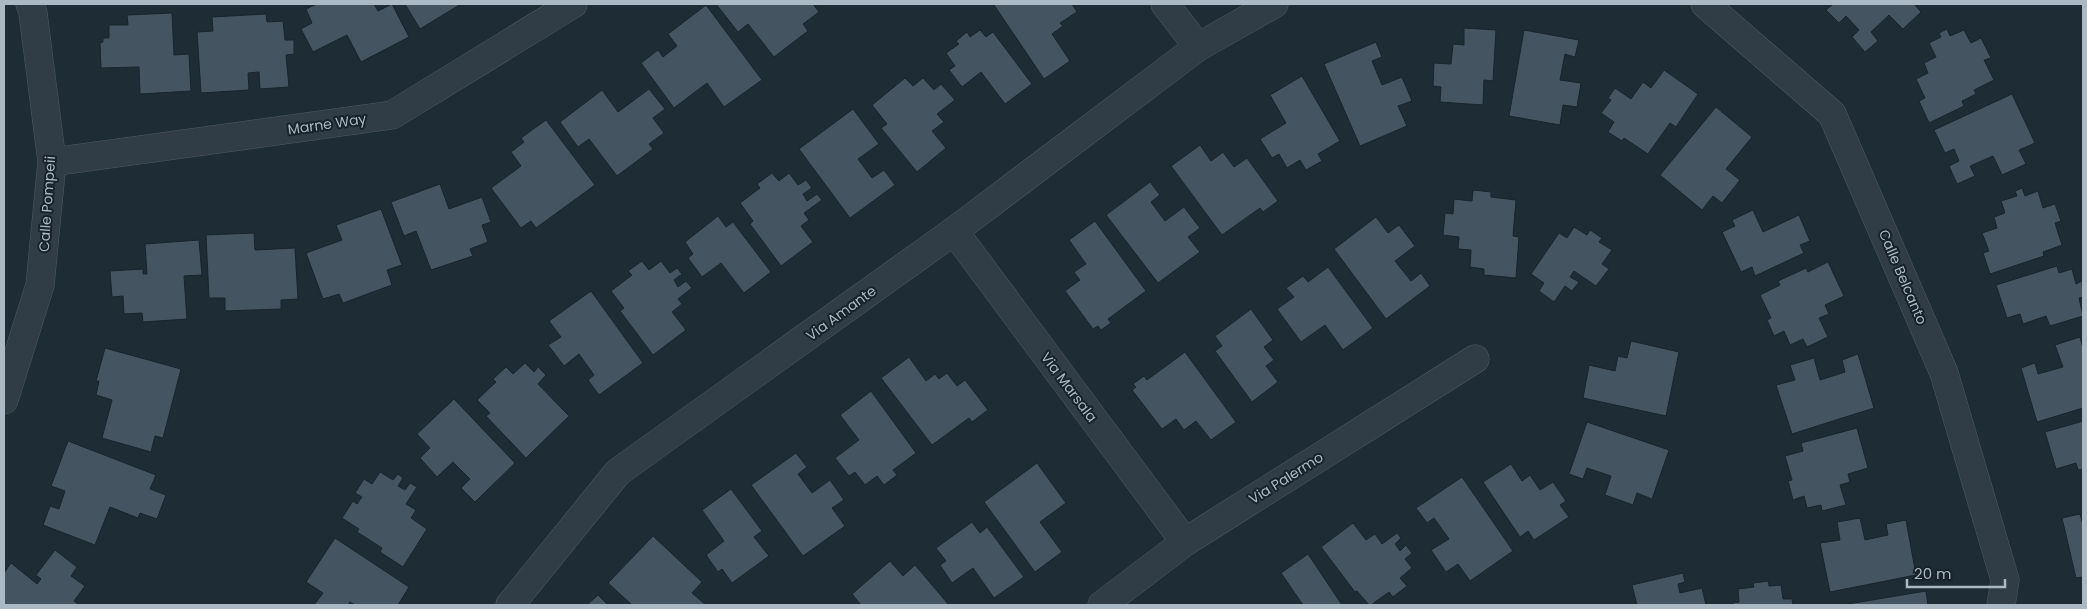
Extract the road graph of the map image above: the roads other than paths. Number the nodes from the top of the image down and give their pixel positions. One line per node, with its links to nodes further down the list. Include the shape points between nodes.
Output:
1 (30, 4): 7 (street, Calle Pompeii)
2 (573, 4): 7 (street, Marne Way, via 392,116)
3 (1165, 4): 6 (street)
4 (1274, 4): 6 (street)
5 (1706, 4): 14 (street, Calle Belcanto, via 1832,114 1944,373 2005,580)
6 (1198, 47): 8 (street, Via Amante)
7 (52, 162): 10 (street, Calle Pompeii, via 40,285)
8 (954, 232): 11 (street, Via Marsala); 12 (street, Via Amante, via 618,472)
9 (1475, 359): 11 (street, Via Palermo)
10 (4, 400)
11 (1185, 542): 13 (street, Via Palermo)
12 (510, 605)
13 (1102, 605)
14 (2001, 605)

